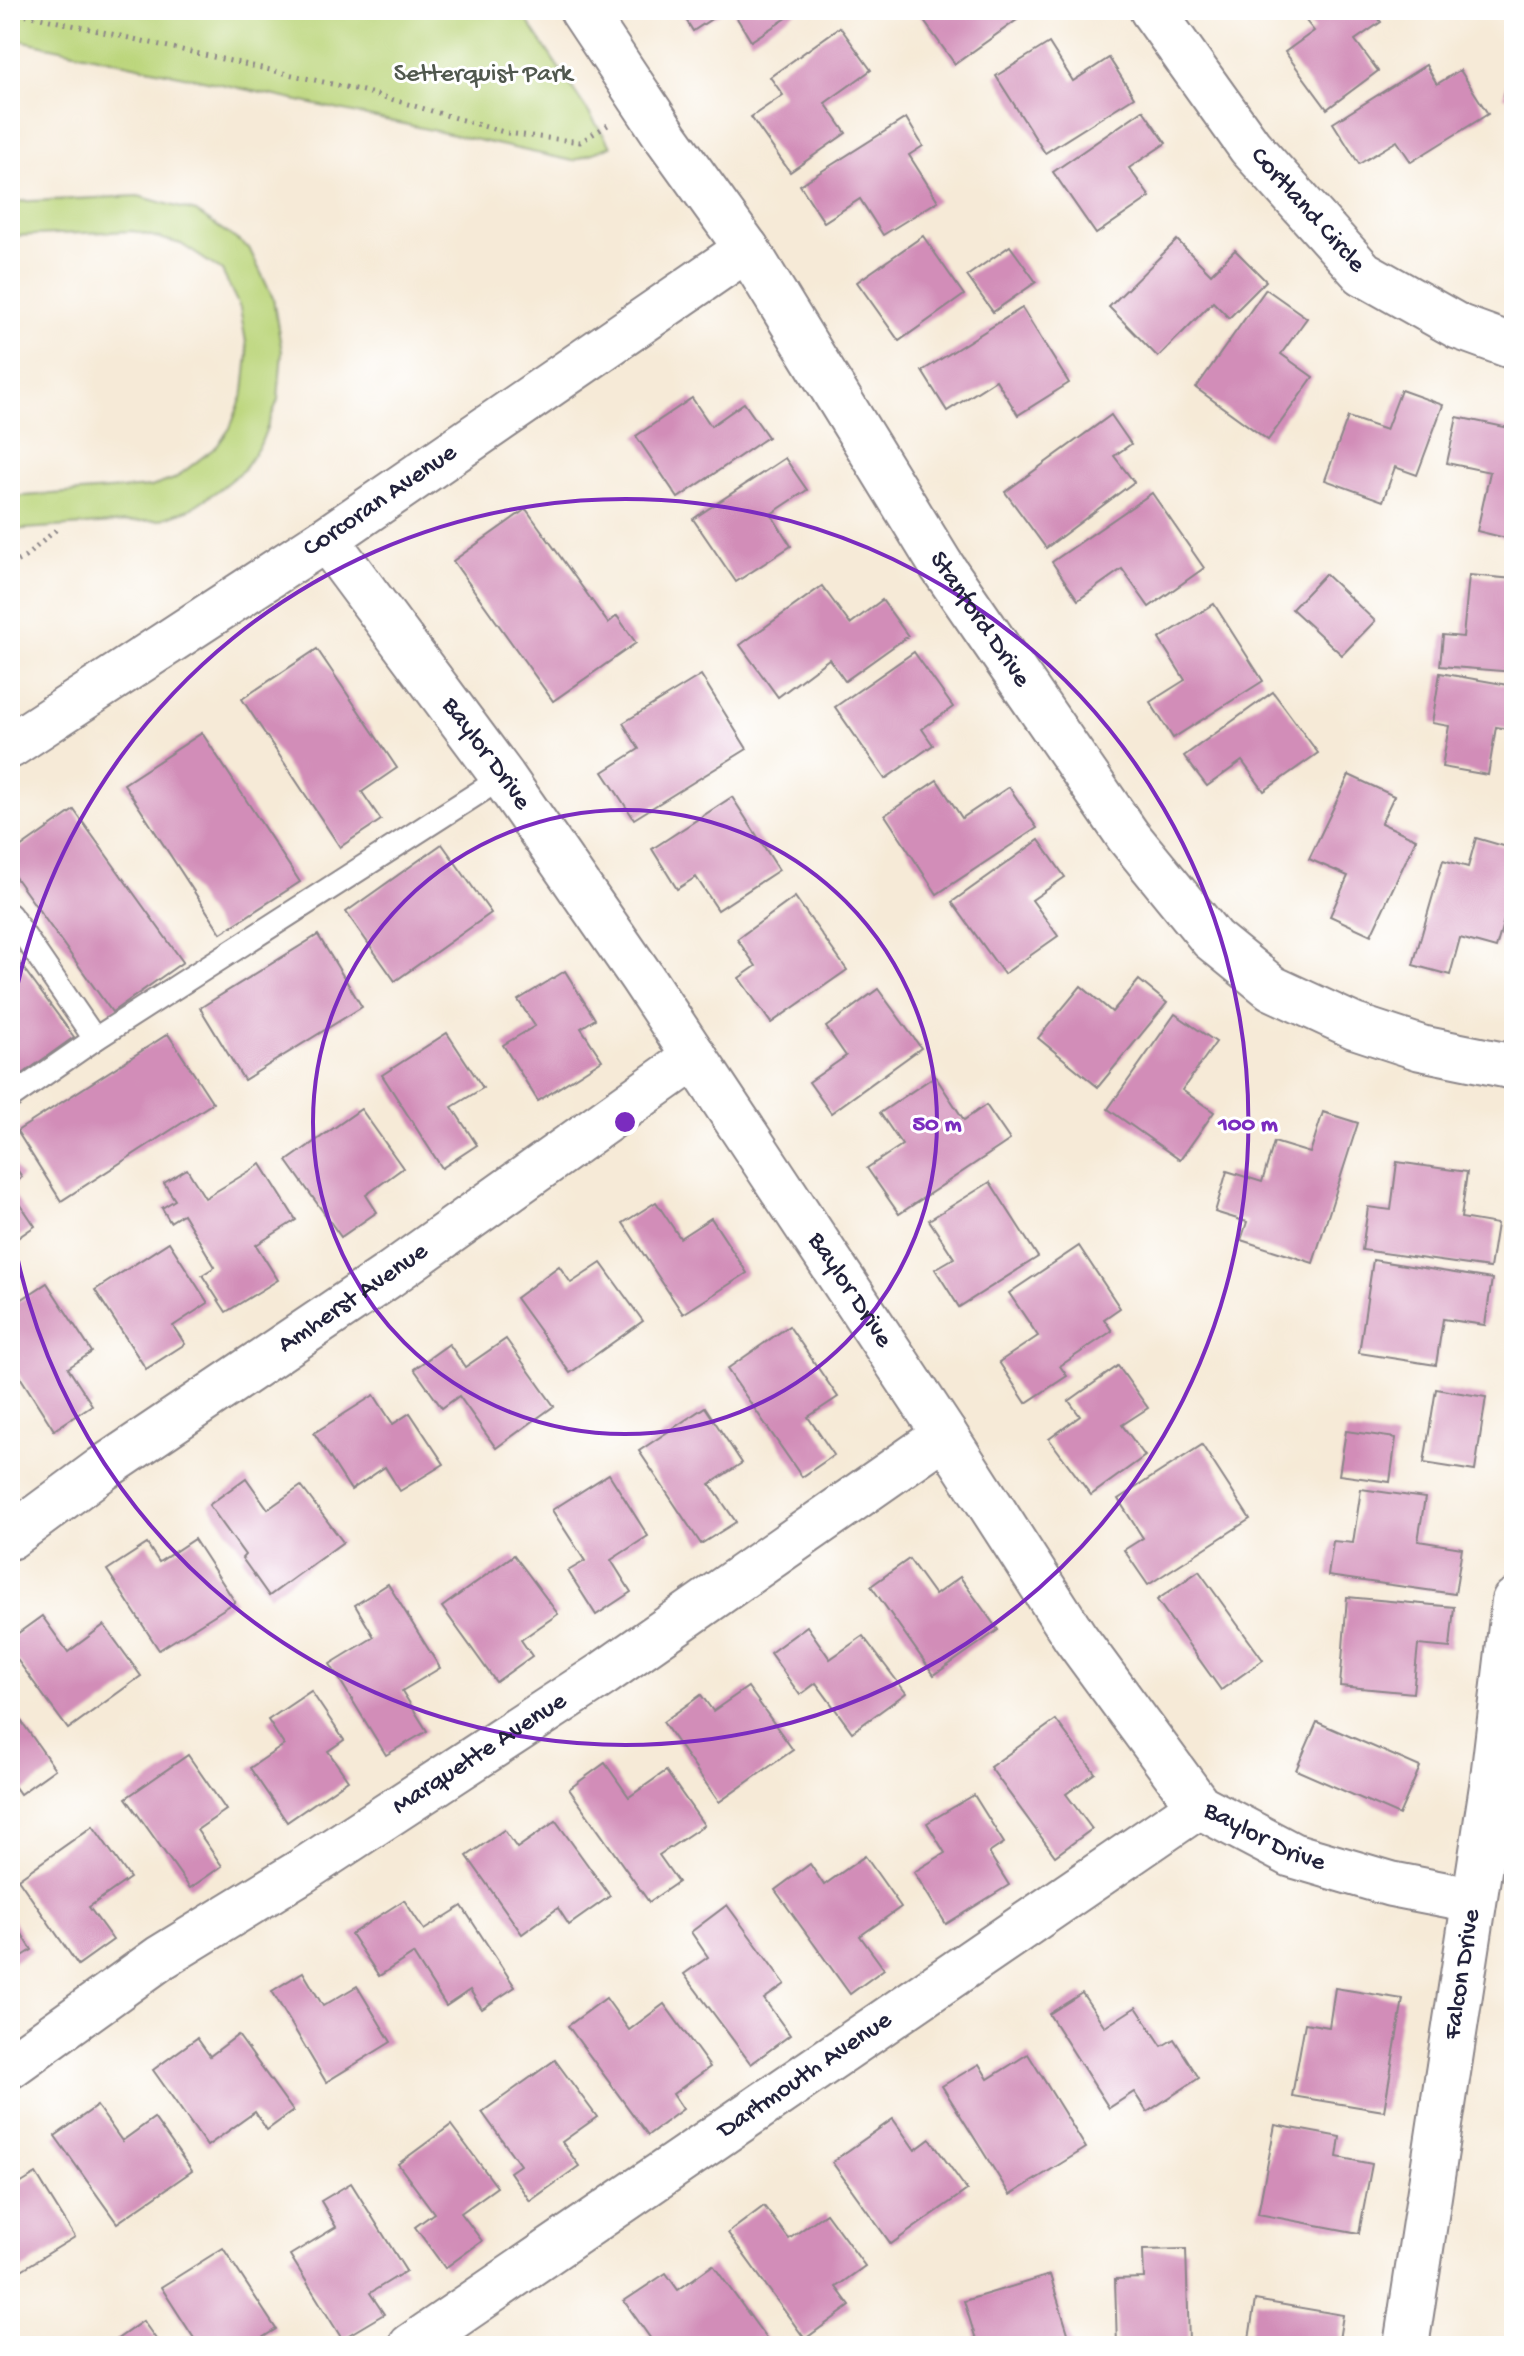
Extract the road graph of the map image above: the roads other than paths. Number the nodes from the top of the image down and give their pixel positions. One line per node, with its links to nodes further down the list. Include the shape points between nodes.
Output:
1 (582, 10): 3 (street, Stanford Drive)
2 (1152, 10): 4 (street, Cortland Circle, via 1250,147 1363,273 1459,327)
3 (747, 249): 5 (street, Corcoran Avenue); 11 (street, Stanford Drive, via 941,565 1128,836 1212,939 1272,988 1354,1026 1421,1048)
4 (1514, 347)
5 (326, 539): 6 (street, Corcoran Avenue); 7 (street, Baylor Drive)
6 (10, 746)
7 (503, 777): 9 (lane); 10 (street, Baylor Drive)
8 (10, 915): 9 (lane)
9 (95, 1039): 12 (lane)
10 (695, 1057): 13 (street, Baylor Drive); 14 (street, Amherst Avenue)
11 (1514, 1067)
12 (10, 1098)
13 (945, 1435): 16 (street, Baylor Drive, via 1075,1637); 18 (street, Marquette Avenue, via 603,1674 160,1958)
14 (10, 1537)
15 (1514, 1601): 17 (street, Falcon Drive)
16 (1199, 1806): 17 (street, Baylor Drive, via 1292,1855 1391,1884); 19 (street, Dartmouth Avenue)
17 (1473, 1900): 20 (street, Falcon Drive)
18 (10, 2066)
19 (411, 2346)
20 (1406, 2346)

